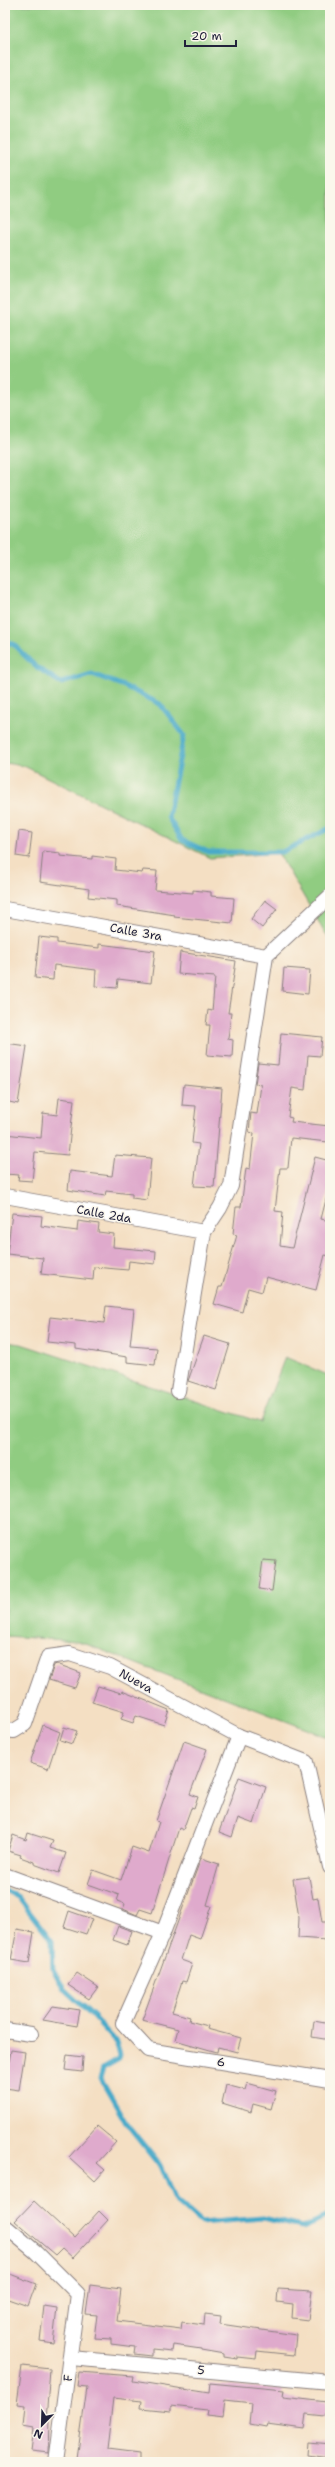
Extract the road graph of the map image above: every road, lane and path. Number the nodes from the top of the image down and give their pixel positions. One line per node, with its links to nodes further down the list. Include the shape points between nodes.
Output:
1 (330, 896): 3 (street)
2 (5, 909): 3 (street, Calle 3ra)
3 (266, 956): 5 (street, via 231,1186)
4 (5, 1196): 5 (street, Calle 2da)
5 (204, 1232): 6 (street)
6 (178, 1391)
7 (5, 1730): 8 (street, Nueva, via 14,1731 25,1724 48,1657 70,1654 110,1667)
8 (239, 1736): 9 (street, Nueva, via 306,1762); 11 (street)
9 (330, 1867)
10 (5, 1875): 11 (street)
11 (163, 1933): 14 (street, 6, via 123,2022 148,2050)
12 (5, 2030): 13 (street)
13 (31, 2034)
14 (330, 2080)
15 (5, 2226): 16 (street, F, via 36,2252 78,2294)
16 (71, 2358): 17 (street, 5); 18 (street, F)
17 (330, 2382)
18 (56, 2462)

